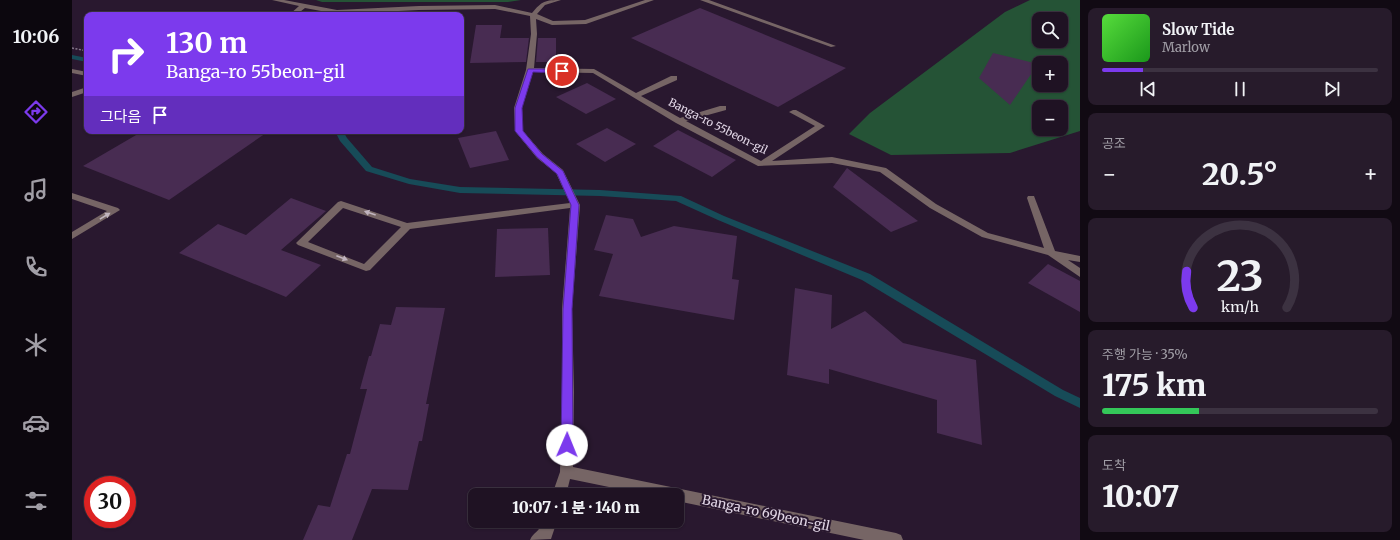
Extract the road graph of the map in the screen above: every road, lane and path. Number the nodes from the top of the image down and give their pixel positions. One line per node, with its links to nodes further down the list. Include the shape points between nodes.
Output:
1 (275, 0): 5 (street)
2 (558, 0): 7 (street, via 543,4)
3 (651, 0): 7 (street, via 586,22 552,23)
4 (703, 0): 8 (street)
5 (303, 6): 6 (street); 7 (street, via 336,12 495,7)
6 (296, 12)
7 (533, 15): 11 (street, via 534,34)
8 (833, 46)
9 (72, 48): 10 (path)
10 (84, 50)
11 (530, 70): 17 (street, Banga-ro 55beon-gil, via 594,71); 24 (street, via 518,108 519,131 540,156 560,172)
12 (72, 72): 13 (street)
13 (84, 74)
14 (674, 78): 17 (street)
15 (84, 89): 16 (street)
16 (72, 95)
17 (635, 96): 20 (street, Banga-ro 55beon-gil)
18 (722, 108): 20 (street)
19 (793, 112): 21 (street, via 821,126)
20 (679, 121): 21 (street, Banga-ro 55beon-gil)
21 (761, 164): 27 (street, Banga-ro 55beon-gil, via 832,160 883,170 933,206 985,235)
22 (72, 196): 26 (street, one-way to 22, via 115,210)
23 (1031, 198): 27 (street)
24 (575, 205): 25 (street); 30 (street, via 567,309)
25 (407, 226): 25 (street, one-way to 25, via 341,204 301,243 366,268)
26 (72, 236)
27 (1051, 253): 28 (street); 29 (street, Banga-ro 55beon-gil)
28 (1080, 259)
29 (1080, 273)
30 (566, 472): 31 (street); 34 (street, Banga-ro 69beon-gil)
31 (561, 488)
32 (548, 528): 33 (street, via 546,534)
33 (537, 540)
34 (896, 540)

